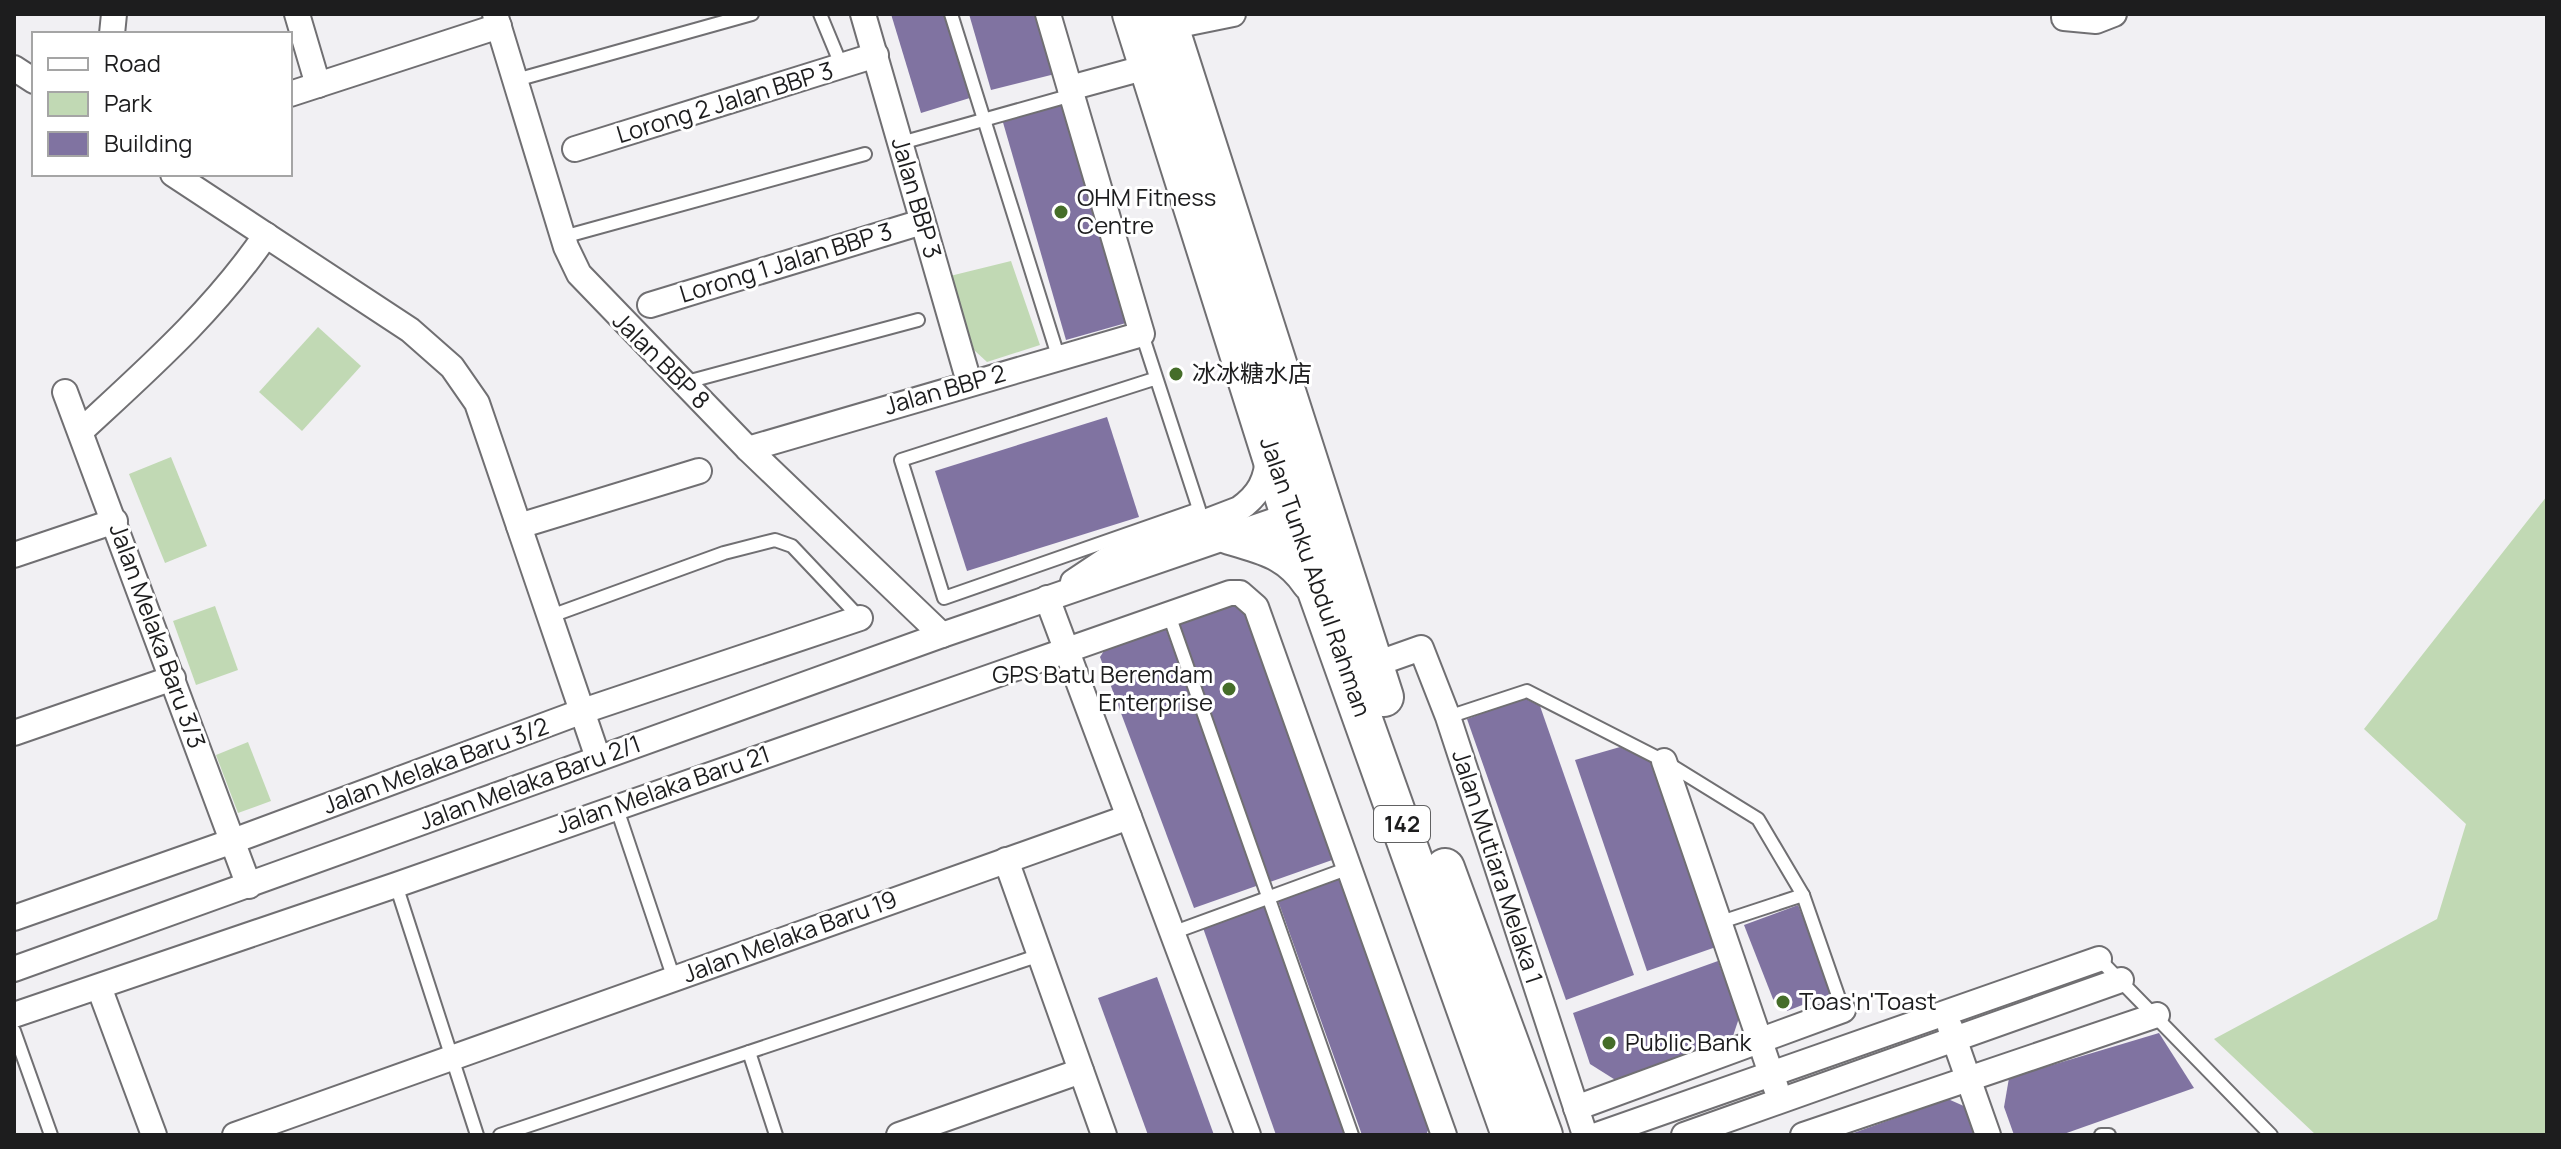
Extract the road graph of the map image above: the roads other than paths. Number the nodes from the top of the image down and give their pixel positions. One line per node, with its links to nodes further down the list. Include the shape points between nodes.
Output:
1 (297, 14): 19 (street)
2 (752, 14): 18 (lane)
3 (820, 14): 16 (lane)
4 (863, 14): 13 (street, Jalan BBP 3)
5 (951, 14): 22 (lane)
6 (1048, 14): 20 (street)
7 (1132, 14): 14 (main road, Jalan Tunku Abdul Rahman / 142)
8 (1233, 14): 12 (street)
9 (2114, 14): 10 (street, via 2096,21)
10 (2064, 18)
11 (497, 20): 18 (street, Jalan BBP 8); 19 (street)
12 (1167, 20): 42 (main road, Jalan Tunku Abdul Rahman / 142)
13 (876, 55): 16 (street, Lorong 2 Jalan BBP 3); 23 (street, Jalan BBP 3)
14 (1147, 67): 20 (street); 39 (main road, Jalan Tunku Abdul Rahman / 142)
15 (14, 68): 17 (street)
16 (842, 68): 24 (street, Lorong 2 Jalan BBP 3)
17 (32, 80)
18 (516, 80): 29 (street, Jalan BBP 8)
19 (318, 85): 21 (street)
20 (1071, 92): 22 (lane); 32 (street)
21 (292, 93)
22 (981, 119): 23 (lane); 33 (lane)
23 (901, 143): 27 (street, Jalan BBP 3)
24 (575, 149)
25 (865, 154): 29 (lane)
26 (176, 176): 28 (street)
27 (922, 222): 30 (street, Lorong 1 Jalan BBP 3); 35 (street, Jalan BBP 3)
28 (266, 235): 38 (street, via 206,314); 44 (street, via 410,330 452,367 477,403)
29 (563, 237): 36 (street, Jalan BBP 8, via 579,274 595,294)
30 (650, 305)
31 (918, 320): 36 (lane)
32 (1142, 334): 33 (street, Jalan BBP 2); 34 (lane)
33 (1059, 359): 35 (street, Jalan BBP 2)
34 (1154, 379): 34 (lane, via 1199,509 944,598 901,460)
35 (969, 382): 40 (street, Jalan BBP 2)
36 (683, 383): 40 (street, Jalan BBP 8)
37 (65, 392): 38 (street, Jalan Melaka Baru 3/3)
38 (81, 431): 43 (street, Jalan Melaka Baru 3/3)
39 (1269, 445): 42 (main road, Jalan Tunku Abdul Rahman / 142); 48 (street, via 1263,485 1239,509 1106,560)
40 (748, 449): 52 (street, Jalan BBP 8)
41 (699, 471): 44 (street)
42 (1307, 509): 45 (street); 47 (main road, Jalan Tunku Abdul Rahman / 142); 54 (main road, Jalan Tunku Abdul Rahman / 142)
43 (115, 521): 46 (street); 55 (street, Jalan Melaka Baru 3/3)
44 (519, 526): 50 (street)
45 (1230, 535): 47 (main road, via 1275,547 1292,558); 48 (street)
46 (14, 555)
47 (1320, 594): 104 (main road, Jalan Tunku Abdul Rahman / 142)
48 (1047, 598): 52 (street, Jalan Melaka Baru 2/1); 53 (street)
49 (1169, 615): 53 (street, Jalan Melaka Baru 21); 65 (street, Jalan Melaka Baru 21, via 1230,593 1240,593 1256,607); 69 (lane)
50 (551, 616): 51 (lane, via 724,553 775,540 792,546); 56 (street)
51 (860, 618): 56 (street, Jalan Melaka Baru 3/2)
52 (942, 635): 59 (street, Jalan Melaka Baru 2/1)
53 (1066, 649): 61 (street, Jalan Melaka Baru 21); 62 (street)
54 (1373, 665): 57 (street, Jalan Mutiara Melaka 1, via 1421,648); 105 (main road, Jalan Tunku Abdul Rahman / 142)
55 (173, 678): 58 (street); 63 (street, Jalan Melaka Baru 3/3)
56 (583, 711): 59 (street); 63 (street, Jalan Melaka Baru 3/2)
57 (1448, 717): 60 (lane, via 1527,691); 92 (street, Jalan Mutiara Melaka 1)
58 (14, 733)
59 (598, 758): 67 (street, Jalan Melaka Baru 2/1)
60 (1664, 761): 68 (lane, via 1758,819); 71 (street)
61 (616, 806): 66 (street, Jalan Melaka Baru 21); 76 (lane)
62 (1129, 817): 64 (street, Jalan Melaka Baru 19); 72 (street)
63 (233, 841): 67 (street, Jalan Melaka Baru 3/3); 70 (street, Jalan Melaka Baru 3/2)
64 (1006, 860): 73 (street); 76 (street, Jalan Melaka Baru 19)
65 (1349, 868): 69 (lane); 103 (street, Jalan Melaka Baru 21)
66 (396, 885): 78 (street, Jalan Melaka Baru 21); 87 (lane)
67 (249, 886): 75 (street, Jalan Melaka Baru 2/1)
68 (1803, 895): 71 (lane); 79 (lane)
69 (1268, 897): 72 (lane); 102 (lane)
70 (14, 918)
71 (1718, 923): 85 (street)
72 (1172, 933): 101 (street)
73 (1040, 955): 86 (lane); 88 (street)
74 (2099, 959): 77 (lane); 80 (street)
75 (14, 969)
76 (674, 979): 87 (street, Jalan Melaka Baru 19)
77 (2121, 980): 82 (lane); 84 (street)
78 (99, 987): 81 (street, Jalan Melaka Baru 21); 94 (street)
79 (1843, 1010): 85 (street)
80 (1945, 1013): 84 (street); 89 (street)
81 (14, 1015)
82 (2157, 1015): 90 (street); 113 (lane)
83 (14, 1031): 93 (lane)
84 (1954, 1039): 90 (street); 91 (street)
85 (1760, 1041): 89 (street); 92 (street)
86 (749, 1052): 97 (lane); 98 (lane)
87 (452, 1058): 95 (street, Jalan Melaka Baru 19); 96 (lane)
88 (1081, 1071): 99 (street); 100 (street)
89 (1771, 1074): 91 (street); 107 (street)
90 (1968, 1078): 109 (street); 110 (street)
91 (1781, 1101): 108 (street)
92 (1576, 1108): 106 (street, Jalan Mutiara Melaka 1)
93 (51, 1135)
94 (154, 1135)
95 (235, 1135)
96 (477, 1135)
97 (500, 1135)
98 (776, 1135)
99 (899, 1135)
100 (1104, 1135)
101 (1248, 1135)
102 (1352, 1135)
103 (1444, 1135)
104 (1511, 1135)
105 (1543, 1135)
106 (1585, 1135)
107 (1597, 1135)
108 (1684, 1135)
109 (1803, 1135)
110 (1988, 1135)
111 (2101, 1135): 112 (lane)
112 (2109, 1135)
113 (2271, 1135)

